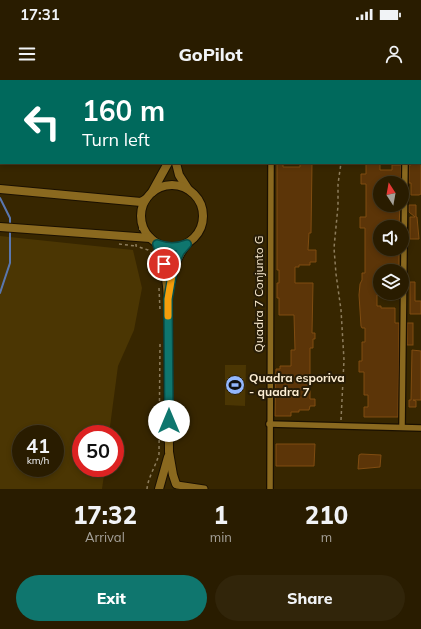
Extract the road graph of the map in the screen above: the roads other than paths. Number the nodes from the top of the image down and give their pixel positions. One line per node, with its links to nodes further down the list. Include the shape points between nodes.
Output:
1 (167, 164): 7 (main road)
2 (176, 164): 6 (main road, via 184,185)
3 (271, 164): 13 (street, Quadra 7 Conjunto G)
4 (405, 164): 14 (street)
5 (0, 189): 7 (main road)
6 (190, 191): 7 (main road, via 170,186 160,188); 11 (main road, via 200,203 203,218 201,228)
7 (146, 198): 9 (main road, via 141,215 145,232)
8 (0, 227): 9 (main road)
9 (150, 238): 10 (main road)
10 (157, 244): 11 (main road, via 167,247); 12 (main road, via 164,264)
11 (187, 244): 12 (main road, via 174,265)
12 (168, 299): 16 (main road)
13 (269, 424): 14 (street); 20 (street, Quadra 7 Conjunto G)
14 (402, 428): 15 (street)
15 (421, 428)
16 (169, 452): 17 (main road, via 173,476); 18 (main road)
17 (178, 486): 18 (main road, via 167,481); 19 (street)
18 (160, 487)
19 (204, 489)
20 (270, 489)

